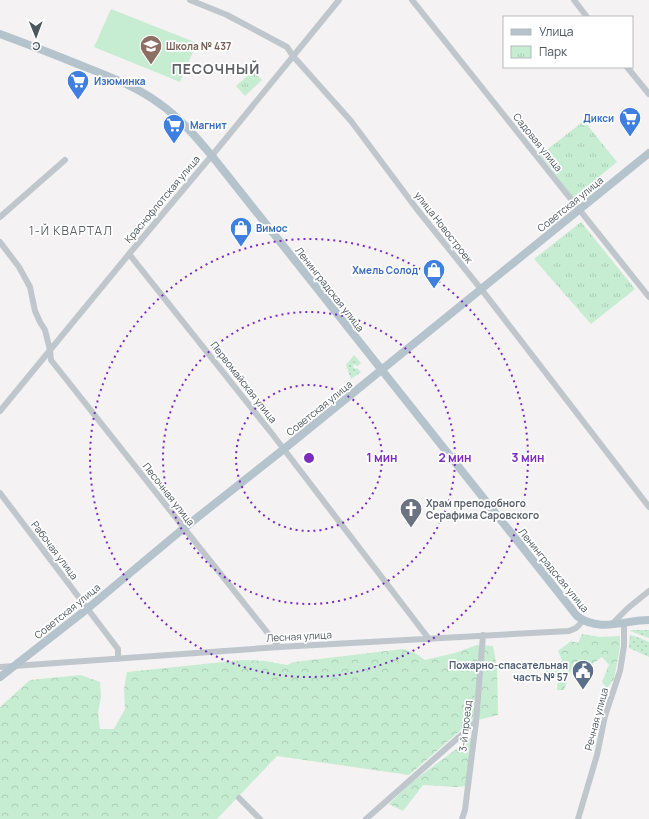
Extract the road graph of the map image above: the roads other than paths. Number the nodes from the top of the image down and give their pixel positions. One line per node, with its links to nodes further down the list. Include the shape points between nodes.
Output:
1 (190, 0): 7 (street, улица Новостроек, via 227,15 276,41 287,47)
2 (339, 0): 7 (street, Краснофлотская улица)
3 (412, 0): 13 (street, Садовая улица)
4 (574, 0): 5 (street)
5 (586, 16)
6 (0, 34): 11 (main road, Ленинградская улица, via 112,77 154,99 179,120)
7 (293, 56): 11 (street, Краснофлотская улица); 17 (street, улица Новостроек, via 351,121)
8 (628, 68): 9 (street)
9 (649, 94)
10 (649, 153): 13 (main road, Советская улица)
11 (212, 156): 16 (street, Краснофлотская улица); 20 (main road, Ленинградская улица)
12 (65, 160): 14 (street)
13 (579, 210): 17 (main road, Советская улица); 18 (street, Садовая улица)
14 (0, 217)
15 (0, 242): 19 (street, Песочная улица, via 30,287 35,311 45,330)
16 (129, 254): 19 (street, Краснофлотская улица); 22 (street, Первомайская улица)
17 (481, 289): 20 (main road, Советская улица); 24 (street, улица Новостроек)
18 (649, 297)
19 (50, 350): 21 (street, Краснофлотская улица); 25 (street, Песочная улица, via 51,360)
20 (382, 370): 22 (main road, Советская улица); 29 (main road, Ленинградская улица)
21 (0, 411)
22 (284, 449): 25 (main road, Советская улица); 33 (street, Первомайская улица)
23 (0, 493): 27 (street, Рабочая улица)
24 (649, 507)
25 (184, 528): 27 (main road, Советская улица); 34 (street, Песочная улица)
26 (649, 590): 31 (street)
27 (87, 608): 35 (street, Рабочая улица, via 118,649); 36 (main road, Советская улица)
28 (649, 620): 30 (main road)
29 (583, 621): 31 (main road, Ленинградская улица, via 601,626); 32 (street, Лесная улица, via 569,631)
30 (624, 622): 31 (main road); 44 (street, Речная улица, via 620,671 605,716 597,755)
31 (612, 625)
32 (483, 635): 33 (street, Лесная улица); 39 (street, 3-й проезд)
33 (429, 639): 34 (street, Лесная улица)
34 (279, 647): 35 (street, Лесная улица)
35 (118, 659): 36 (street, Лесная улица)
36 (12, 666): 37 (street, Лесная улица); 38 (main road, Советская улица)
37 (0, 667)
38 (0, 677)
39 (476, 722): 42 (street); 43 (street, 3-й проезд)
40 (239, 798): 41 (street)
41 (260, 819)
42 (366, 819)
43 (462, 819)
44 (578, 819)

